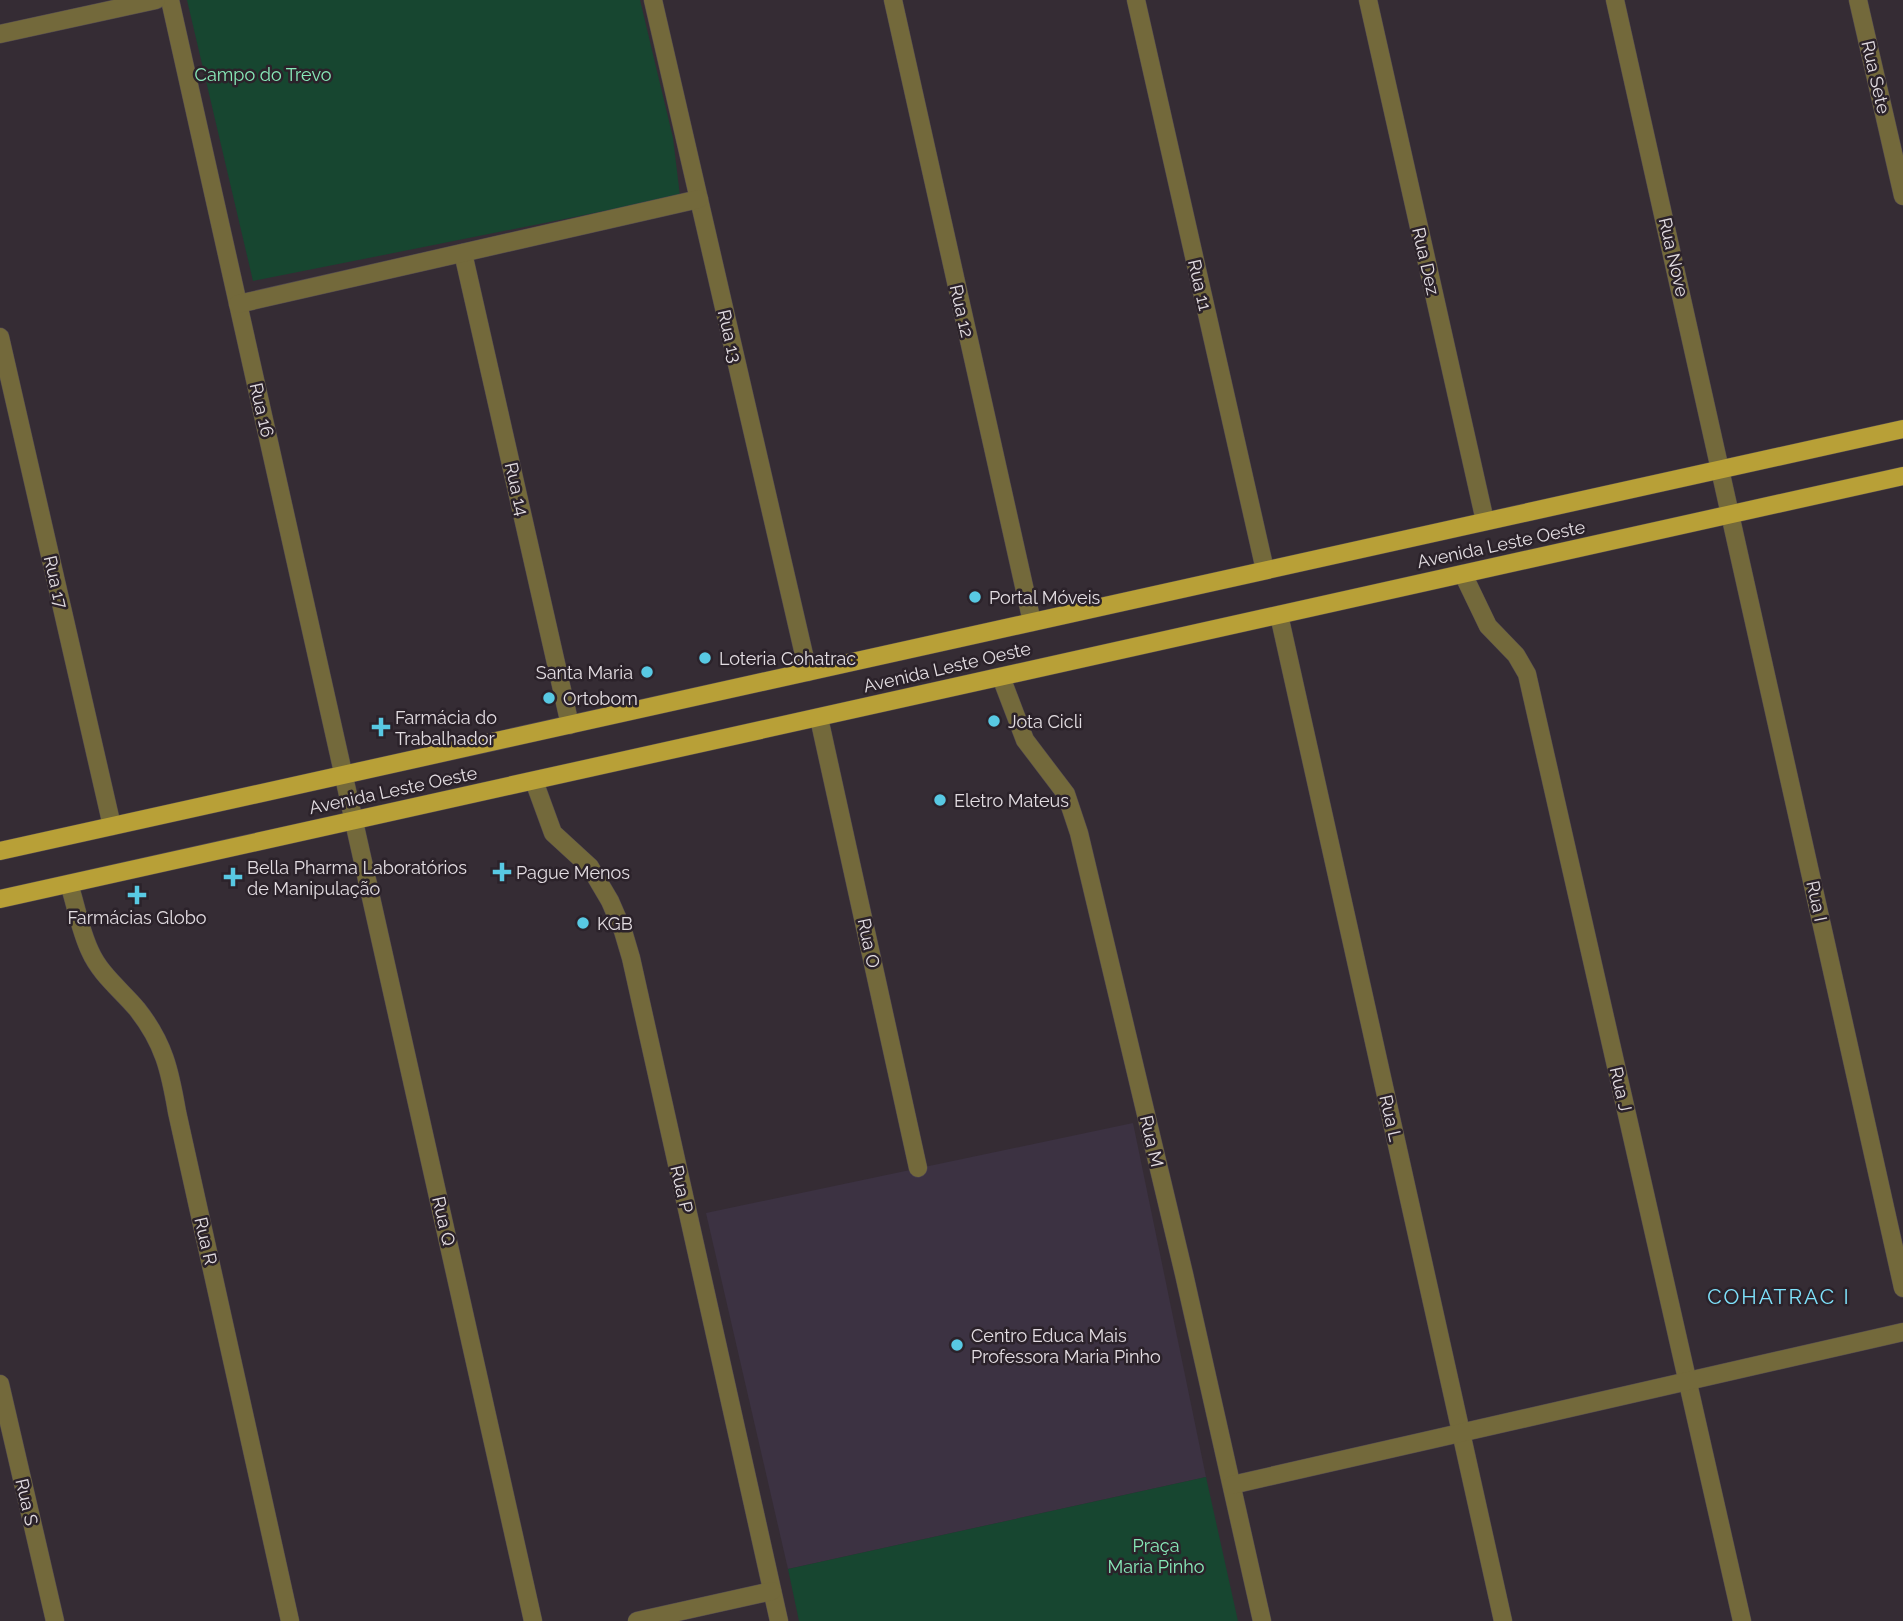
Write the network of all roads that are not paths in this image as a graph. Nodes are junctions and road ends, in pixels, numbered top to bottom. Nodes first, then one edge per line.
1 (156, 0) edge
2 (170, 0) edge
3 (653, 0) edge
4 (892, 0) edge
5 (1136, 0) edge
6 (1368, 0) edge
7 (1615, 0) edge
8 (1858, 0) edge
9 (0, 34) edge
10 (1903, 196) edge
11 (699, 199) junction
12 (463, 253) junction
13 (238, 304) junction
14 (0, 337) edge
15 (1903, 429) edge
16 (1722, 469) junction
17 (1903, 476) edge
18 (1732, 514) junction
19 (1485, 521) junction
20 (1265, 570) junction
21 (1463, 574) junction
22 (1279, 615) junction
23 (1032, 622) junction
24 (808, 672) junction
25 (1001, 677) junction
26 (819, 718) junction
27 (570, 725) junction
28 (344, 775) junction
29 (534, 781) junction
30 (354, 820) junction
31 (112, 826) junction
32 (0, 851) edge
33 (69, 884) junction
34 (0, 899) edge
35 (918, 1168) dead end
36 (1903, 1288) edge
37 (1903, 1332) edge
38 (1687, 1381) junction
39 (0, 1384) edge
40 (1461, 1433) junction
41 (1232, 1485) junction
42 (772, 1591) junction
43 (55, 1621) edge
44 (290, 1621) edge
45 (533, 1621) edge
46 (637, 1621) edge
47 (779, 1621) edge
48 (1262, 1621) edge
49 (1503, 1621) edge
50 (1742, 1621) edge

1 - 9 street
2 - 13 street, Rua 16
3 - 11 street, Rua 13
4 - 23 street, Rua 12
5 - 20 street, Rua 11
6 - 19 street, Rua Dez
7 - 16 street, Rua Nove
8 - 10 street, Rua Sete
11 - 12 street
11 - 24 street, Rua 13
12 - 13 street
12 - 27 street, Rua 14
13 - 28 street, Rua 16
14 - 31 street, Rua 17
15 - 16 main road, Avenida Leste Oeste
16 - 18 street, Rua Nove
16 - 19 main road, Avenida Leste Oeste
17 - 18 main road, Avenida Leste Oeste
18 - 21 main road, Avenida Leste Oeste
18 - 36 street, Rua I
19 - 20 main road, Avenida Leste Oeste
20 - 23 main road, Avenida Leste Oeste
21 - 22 main road, Avenida Leste Oeste
21 - 38 street, Rua J
22 - 25 main road, Avenida Leste Oeste
22 - 40 street, Rua L
23 - 24 main road, Avenida Leste Oeste
24 - 27 main road, Avenida Leste Oeste
25 - 26 main road, Avenida Leste Oeste
25 - 41 street, Rua M
26 - 29 main road, Avenida Leste Oeste
26 - 35 street, Rua O
27 - 28 main road, Avenida Leste Oeste
28 - 30 street, Rua 16
28 - 31 main road, Avenida Leste Oeste
29 - 30 main road, Avenida Leste Oeste
29 - 42 street, Rua P
30 - 33 main road, Avenida Leste Oeste
30 - 45 street, Rua Q
31 - 32 main road, Avenida Leste Oeste
33 - 34 main road, Avenida Leste Oeste
33 - 44 street, Rua R
37 - 38 street
38 - 40 street
38 - 50 street, Rua J
39 - 43 street, Rua S
40 - 41 street
40 - 49 street, Rua L
41 - 48 street, Rua M
42 - 46 street
42 - 47 street, Rua P

